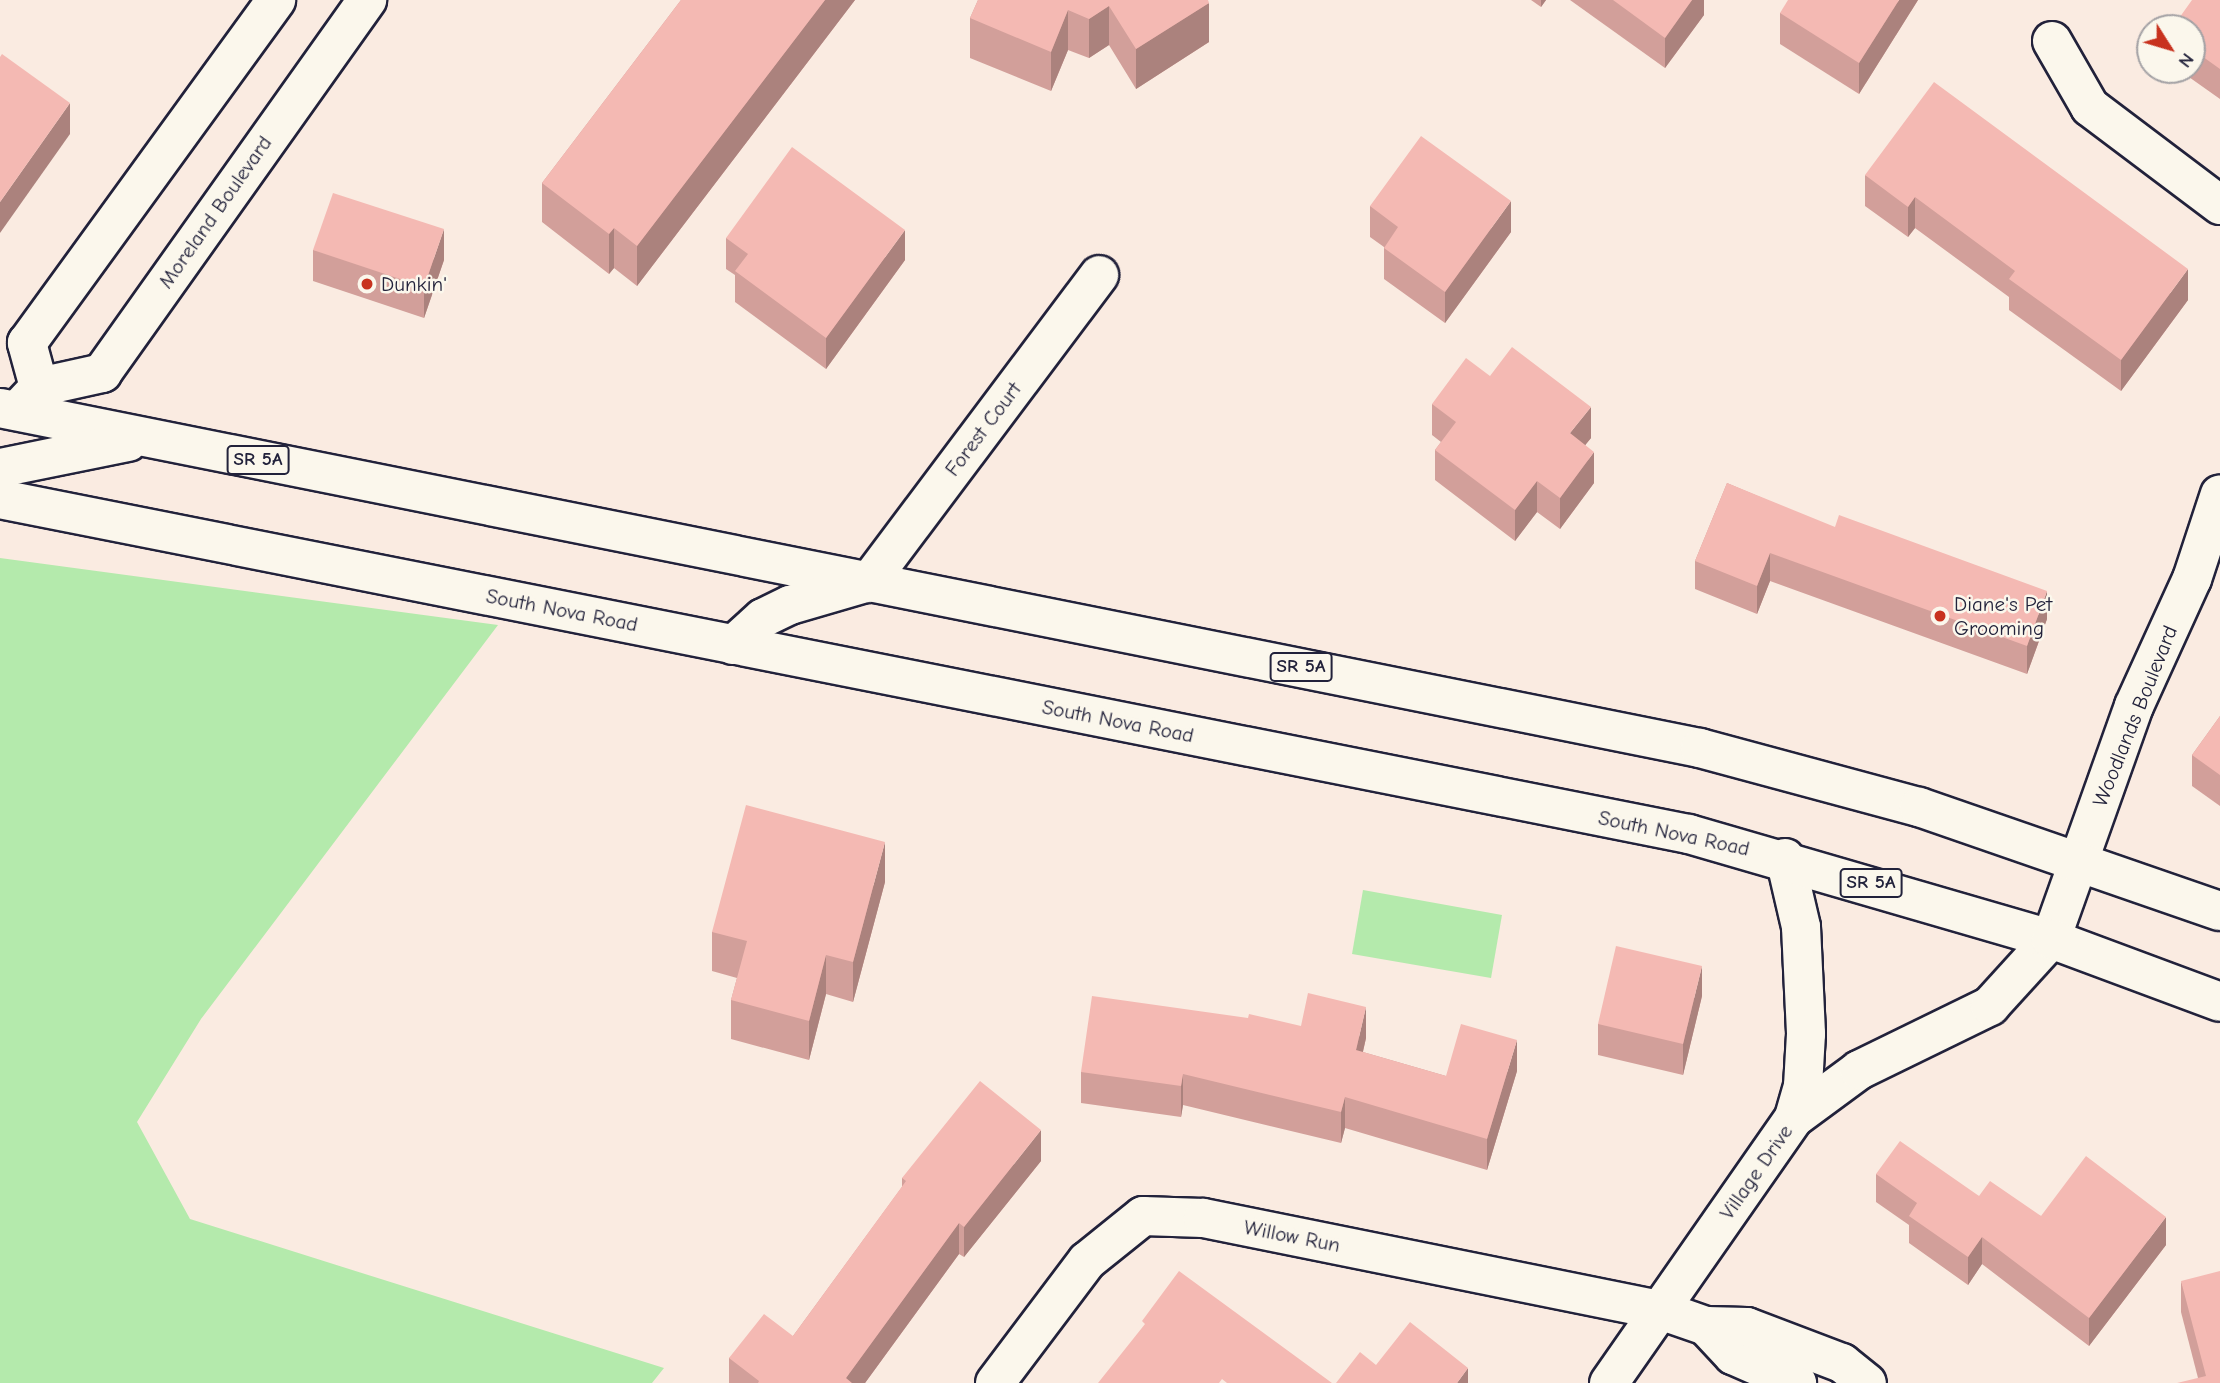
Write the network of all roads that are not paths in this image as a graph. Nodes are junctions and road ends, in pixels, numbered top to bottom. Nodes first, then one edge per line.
1 (276, 0) edge
2 (367, 0) edge
3 (2052, 41) dead end
4 (2220, 205) edge
5 (1099, 275) dead end
6 (14, 407) edge
7 (150, 438) junction
8 (0, 468) edge
9 (2220, 495) edge
10 (0, 499) edge
11 (868, 583) junction
12 (733, 645) junction
13 (1785, 858) junction
14 (2079, 859) junction
15 (2220, 911) edge
16 (2051, 939) junction
17 (2220, 1002) edge
18 (1794, 1118) junction
19 (1660, 1310) junction
20 (1706, 1326) junction
21 (995, 1383) edge
22 (1609, 1383) edge
23 (1797, 1383) edge
24 (1867, 1383) edge

1 - 6 main road
2 - 6 main road, Moreland Boulevard
3 - 4 main road
5 - 11 main road, Forest Court
6 - 7 main road, SR 5A
7 - 8 main road
7 - 11 main road, SR 5A
9 - 14 main road, Woodlands Boulevard
10 - 12 main road, South Nova Road / SR 5A
11 - 12 main road
11 - 14 main road, SR 5A
12 - 13 main road, South Nova Road / SR 5A
13 - 16 main road, South Nova Road / SR 5A
13 - 18 main road
14 - 15 main road, SR 5A
14 - 16 main road, Woodlands Boulevard
16 - 17 main road, South Nova Road / SR 5A
16 - 18 main road, Village Drive
18 - 19 main road, Village Drive
19 - 20 main road, Willow Run
19 - 21 main road, Willow Run
19 - 22 main road, Village Drive
20 - 23 main road
20 - 24 main road

